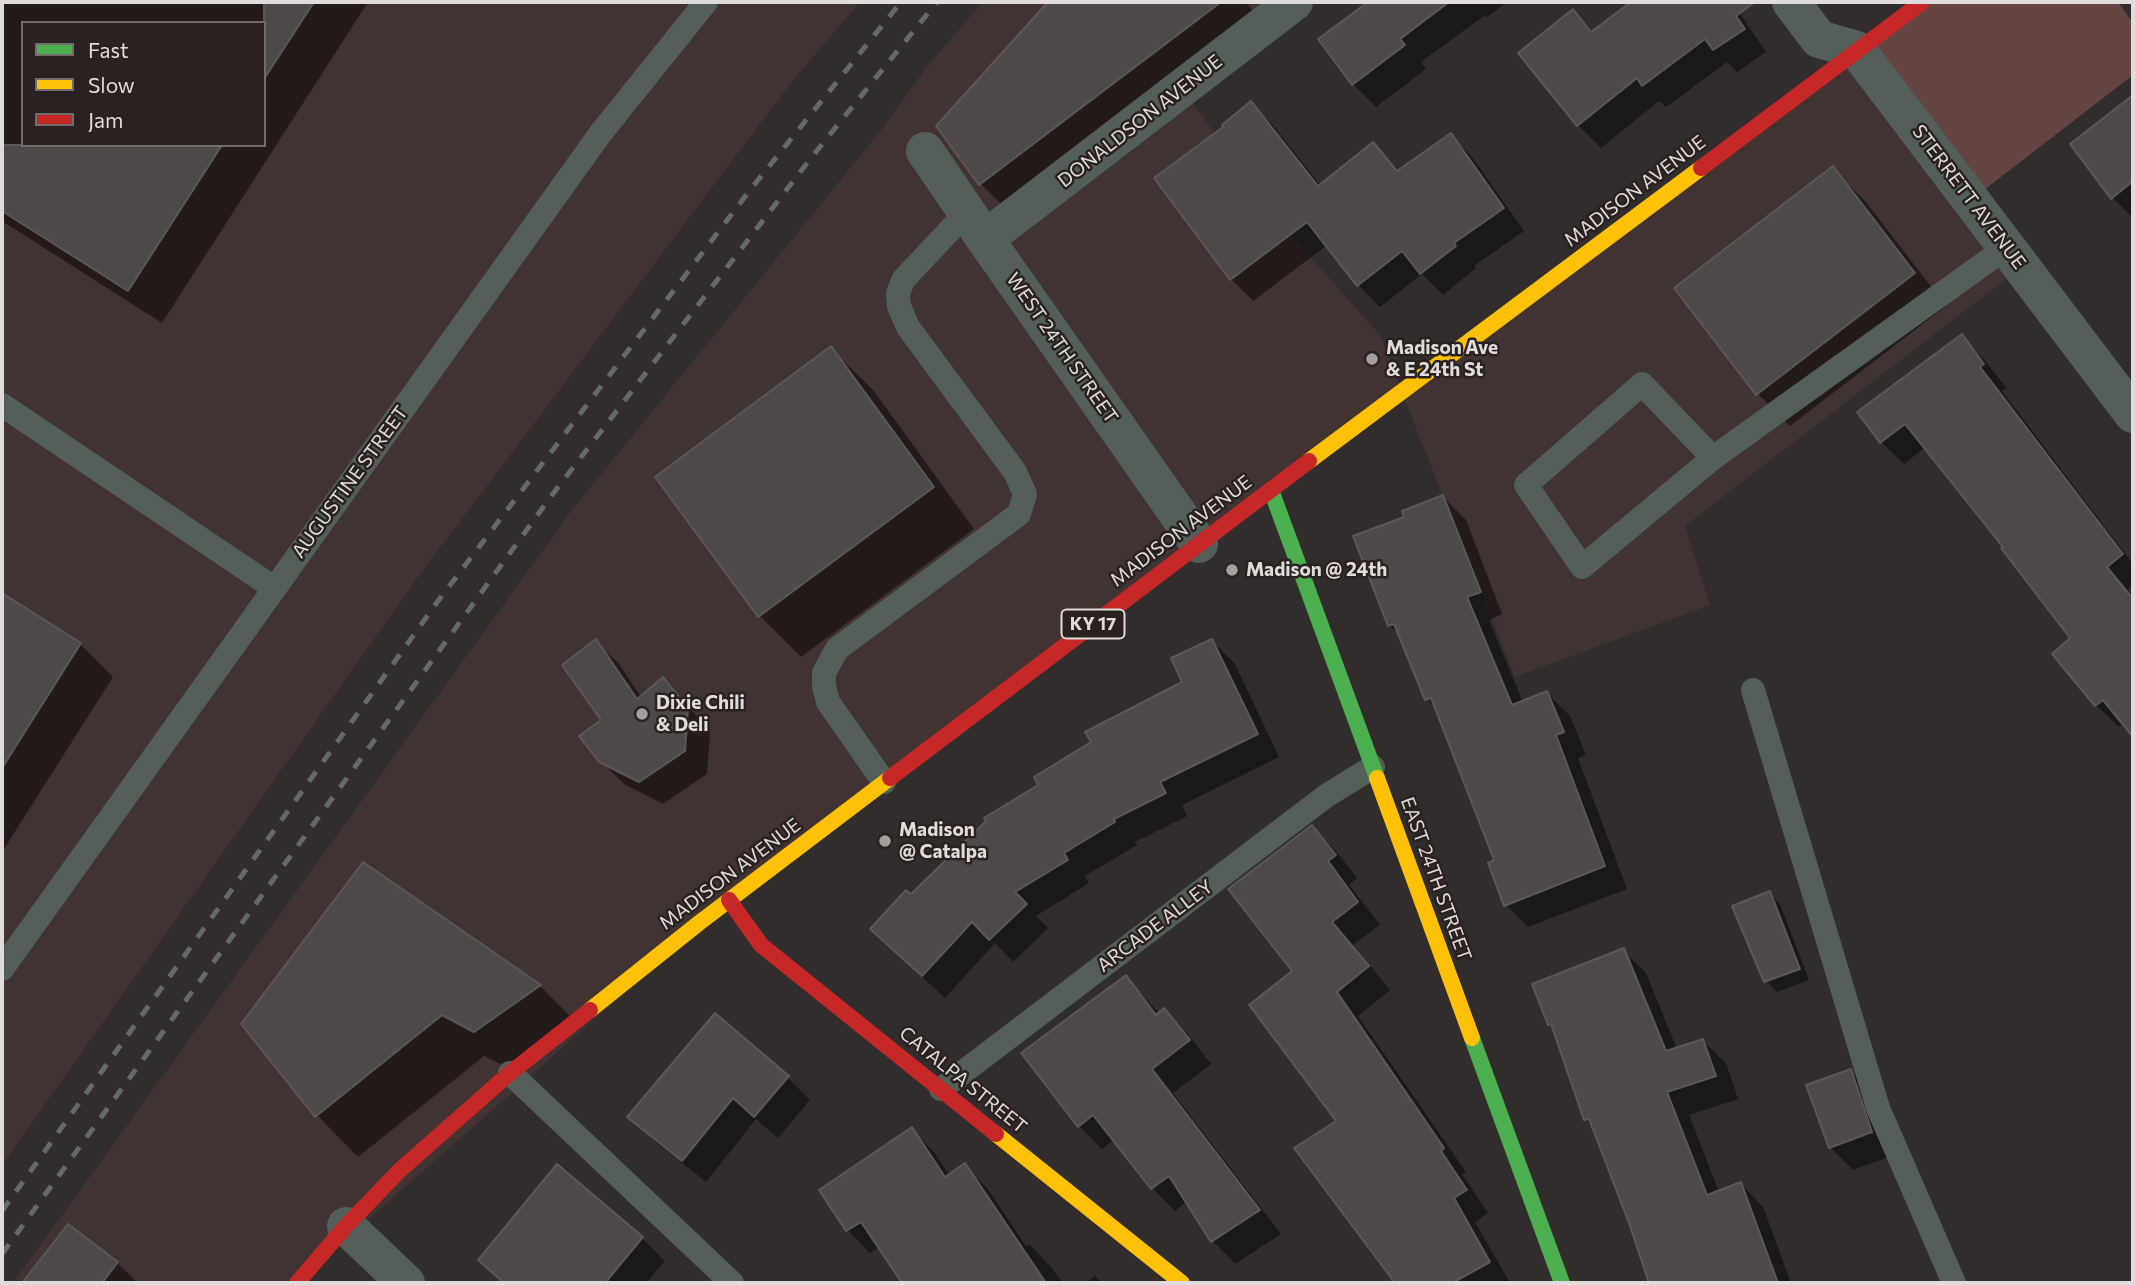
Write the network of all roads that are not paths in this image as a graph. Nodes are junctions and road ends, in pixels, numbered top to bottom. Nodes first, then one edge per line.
1 (706, 2) edge
2 (1294, 2) edge
3 (1791, 2) edge
4 (1922, 2) edge
5 (1857, 50) junction
6 (925, 151) dead end
7 (976, 226) junction
8 (2007, 247) junction
9 (2, 405) edge
10 (2133, 414) edge
11 (1713, 458) junction
12 (1271, 490) junction
13 (1199, 544) junction
14 (274, 588) junction
15 (1753, 690) dead end
16 (1373, 767) junction
17 (884, 782) junction
18 (729, 900) junction
19 (2, 969) edge
20 (510, 1073) junction
21 (941, 1089) junction
22 (346, 1226) junction
23 (297, 1283) edge
24 (406, 1283) edge
25 (732, 1283) edge
26 (1182, 1283) edge
27 (1562, 1283) edge
28 (1954, 1283) edge

1 - 14 lane, AUGUSTINE STREET
2 - 7 street, DONALDSON AVENUE
3 - 5 street
4 - 5 main road, MADISON AVENUE / KY 17
5 - 8 street, STERRETT AVENUE
5 - 12 main road, MADISON AVENUE / KY 17
6 - 7 street, WEST 24TH STREET
7 - 13 street, WEST 24TH STREET
7 - 17 lane
8 - 10 street, STERRETT AVENUE
8 - 11 lane
9 - 14 lane
11 - 11 lane
12 - 13 main road, MADISON AVENUE / KY 17
12 - 16 main road, EAST 24TH STREET
13 - 17 main road, MADISON AVENUE / KY 17
14 - 19 lane, AUGUSTINE STREET
15 - 28 lane
16 - 21 lane, ARCADE ALLEY
16 - 27 main road, EAST 24TH STREET
17 - 18 main road, MADISON AVENUE / KY 17
18 - 20 main road, MADISON AVENUE / KY 17
18 - 21 main road, CATALPA STREET
20 - 22 main road, MADISON AVENUE / KY 17
20 - 25 lane
21 - 26 main road, CATALPA STREET
22 - 23 main road, MADISON AVENUE / KY 17
22 - 24 street

